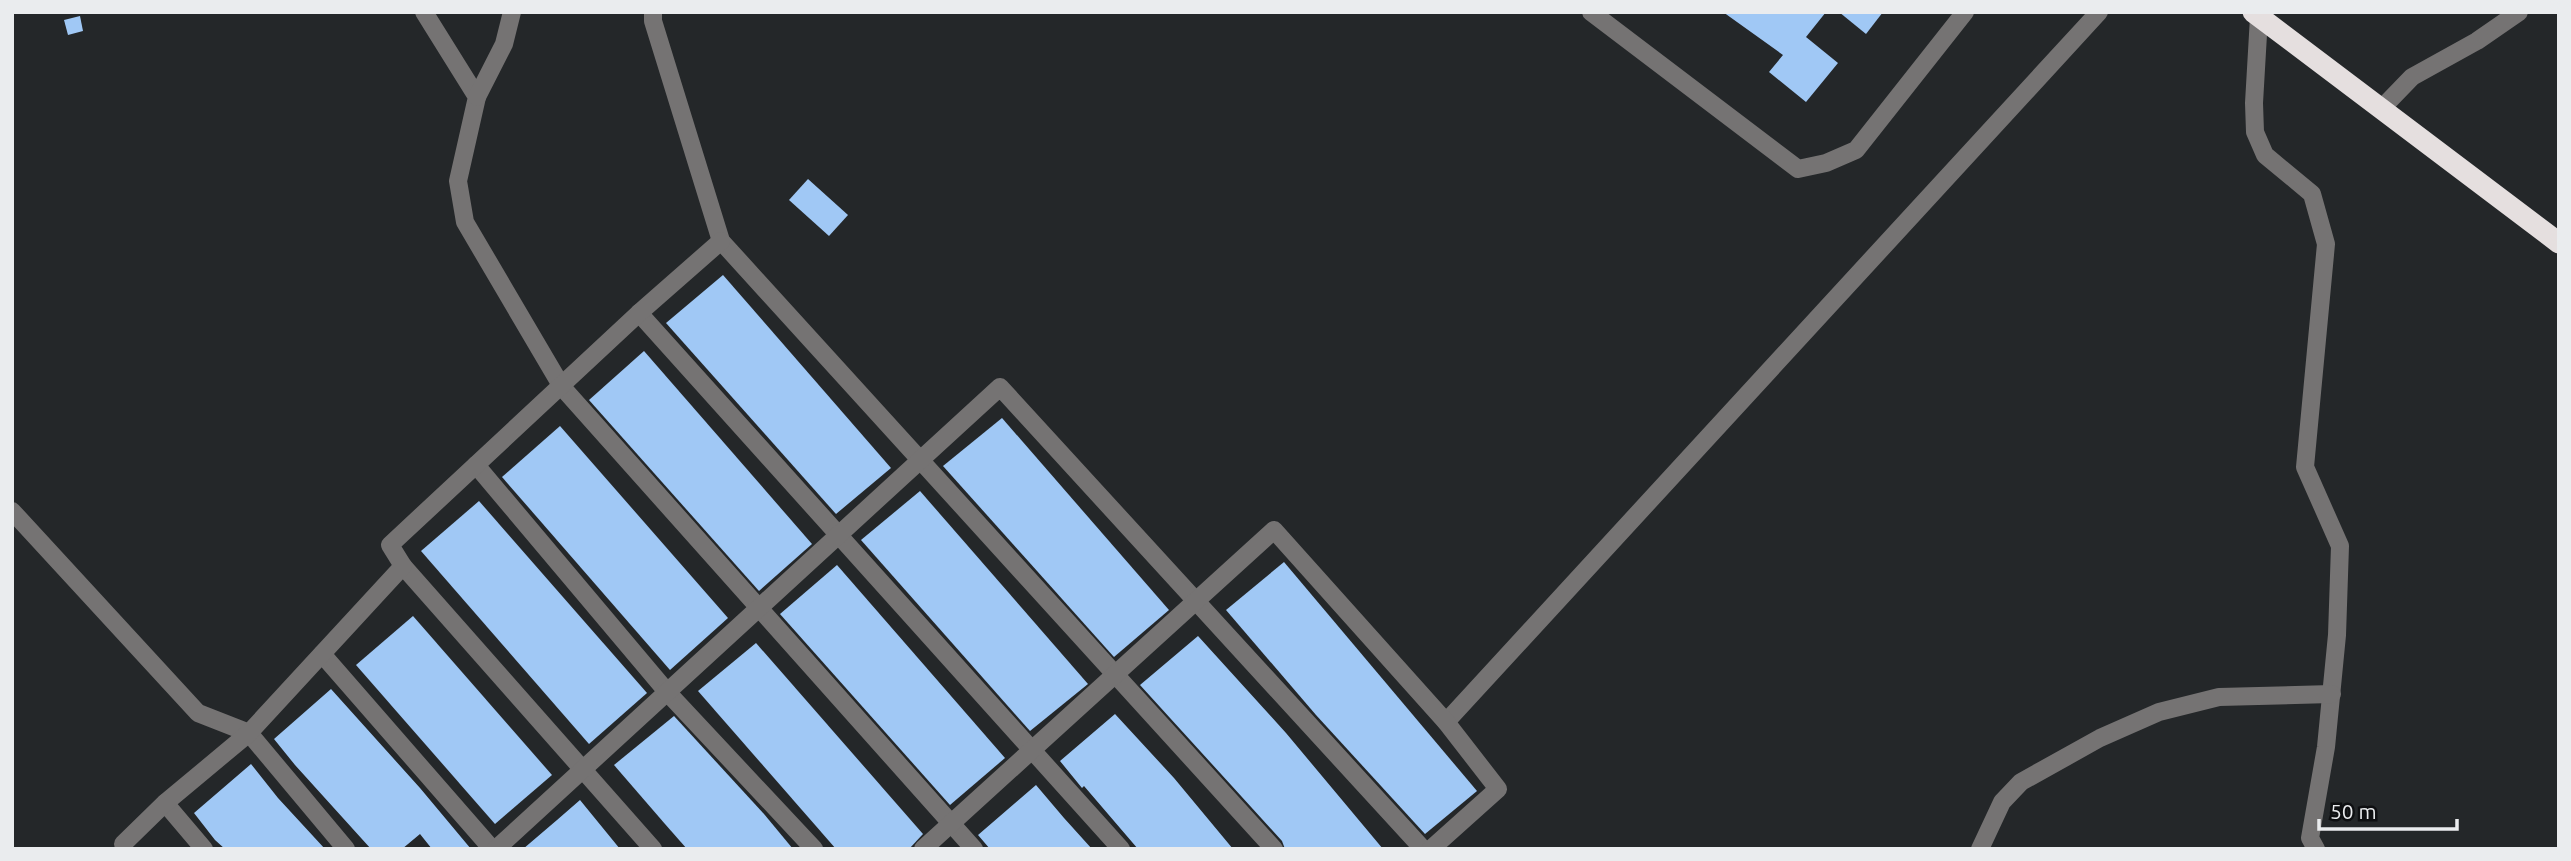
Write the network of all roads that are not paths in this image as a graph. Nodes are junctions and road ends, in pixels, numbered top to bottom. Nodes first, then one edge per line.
1 (424, 12) edge
2 (512, 12) edge
3 (653, 12) edge
4 (1591, 12) edge
5 (1965, 12) edge
6 (2099, 12) edge
7 (2519, 12) edge
8 (2256, 14) edge
9 (477, 97) junction
10 (2383, 107) junction
11 (721, 241) junction
12 (2559, 243) edge
13 (639, 313) junction
14 (562, 387) junction
15 (920, 460) junction
16 (476, 465) junction
17 (12, 511) edge
18 (839, 535) junction
19 (403, 566) junction
20 (1196, 601) junction
21 (759, 608) junction
22 (322, 654) junction
23 (1116, 674) junction
24 (668, 693) junction
25 (2332, 694) junction
26 (1446, 722) junction
27 (249, 733) junction
28 (1032, 750) junction
29 (583, 770) junction
30 (165, 803) junction
31 (951, 823) junction
32 (123, 844) dead end
33 (204, 849) edge
34 (346, 849) edge
35 (494, 849) edge
36 (653, 849) edge
37 (814, 849) edge
38 (923, 849) edge
39 (974, 849) edge
40 (1121, 849) edge
41 (1274, 849) edge
42 (1423, 849) edge
43 (1431, 849) edge
44 (1980, 849) edge
45 (2316, 849) edge

1 - 9 street
2 - 9 street
3 - 11 street
4 - 5 street
6 - 26 street
7 - 10 street
8 - 10 highway
8 - 25 street
9 - 14 street
10 - 12 highway
11 - 13 street
11 - 15 street
13 - 14 street
13 - 18 street
14 - 16 street
14 - 21 street
15 - 18 street
15 - 20 street
15 - 23 street
16 - 19 street
16 - 24 street
17 - 27 street
18 - 21 street
18 - 28 street
19 - 22 street
19 - 29 street
20 - 23 street
20 - 26 street
20 - 42 street
21 - 24 street
21 - 31 street
22 - 27 street
22 - 35 street
23 - 28 street
23 - 41 street
24 - 29 street
24 - 37 street
25 - 44 street
25 - 45 street
26 - 43 street
27 - 30 street
27 - 34 street
28 - 31 street
28 - 40 street
29 - 35 street
29 - 36 street
30 - 32 street
30 - 33 street
31 - 38 street
31 - 39 street

